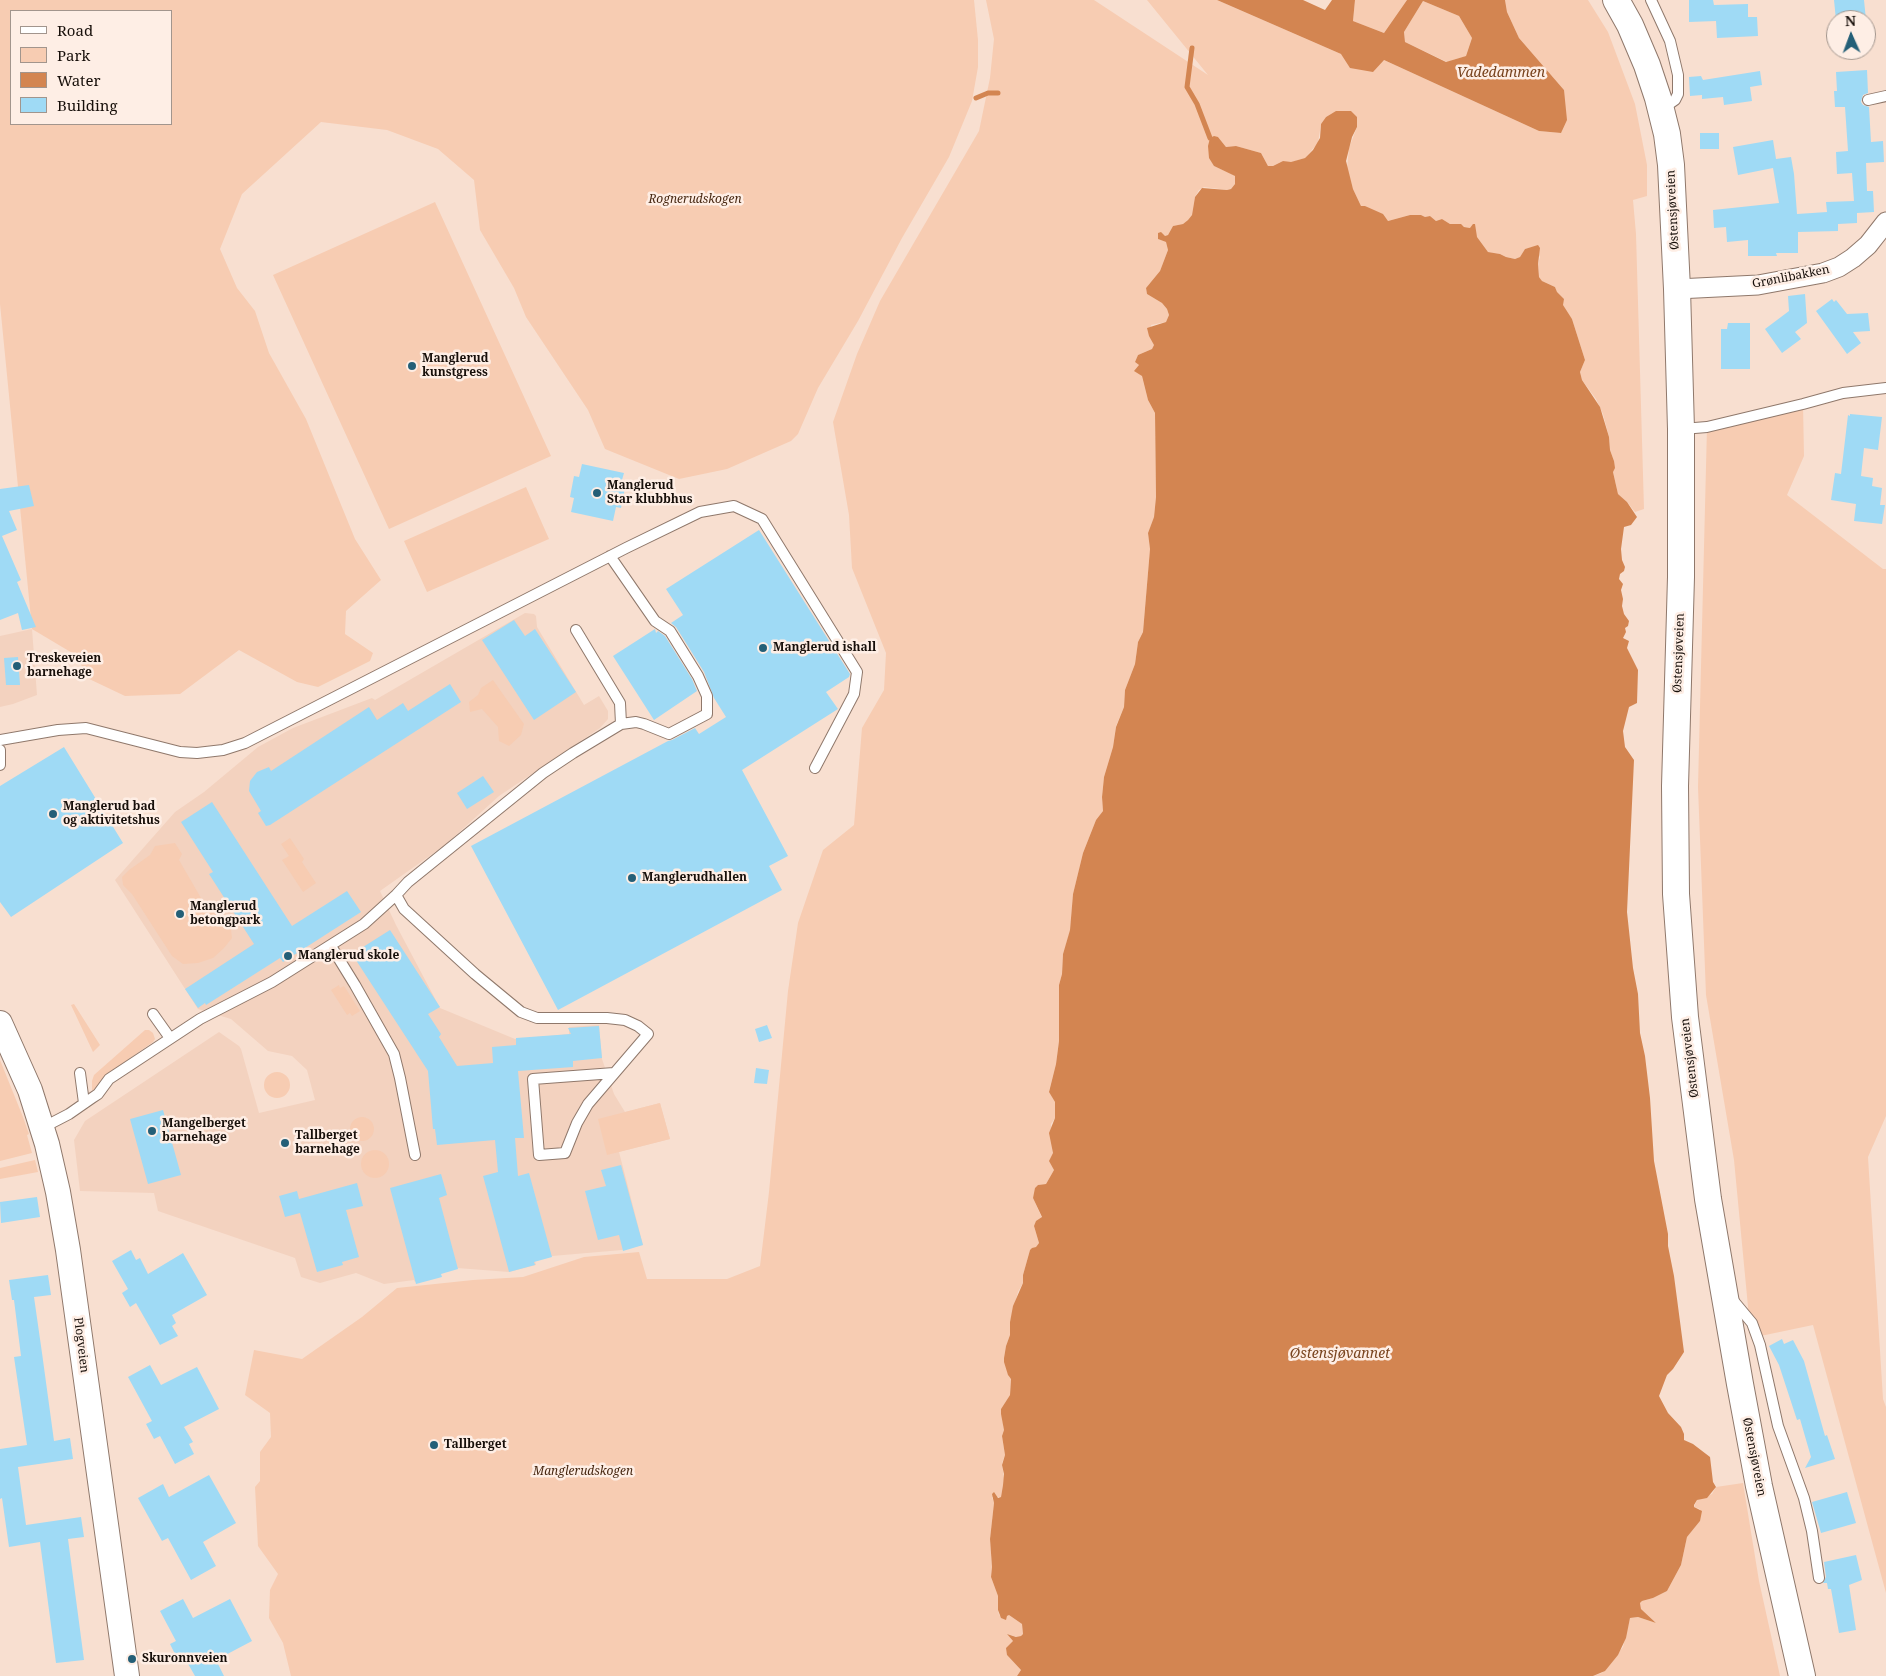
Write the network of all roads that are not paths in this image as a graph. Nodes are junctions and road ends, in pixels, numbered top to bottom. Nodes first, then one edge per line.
1 (1616, 0) edge
2 (1651, 0) edge
3 (1886, 96) edge
4 (1868, 100) dead end
5 (1661, 110) junction
6 (1886, 222) edge
7 (1677, 289) junction
8 (1886, 388) edge
9 (1681, 430) junction
10 (610, 556) junction
11 (576, 630) dead end
12 (621, 724) junction
13 (0, 740) edge
14 (0, 750) edge
15 (0, 765) edge
16 (815, 768) dead end
17 (396, 895) junction
18 (331, 946) junction
19 (153, 1014) dead end
20 (0, 1023) edge
21 (170, 1038) junction
22 (80, 1073) dead end
23 (614, 1073) junction
24 (84, 1103) junction
25 (42, 1128) junction
26 (415, 1155) dead end
27 (1723, 1292) junction
28 (1819, 1578) dead end
29 (127, 1676) edge
30 (1802, 1676) edge

1 - 5 main road, Østensjøveien
2 - 5 lane
3 - 4 lane
5 - 7 main road, Østensjøveien
6 - 7 street, Grønlibakken
7 - 9 main road, Østensjøveien
8 - 9 lane
9 - 27 main road, Østensjøveien
10 - 12 lane
10 - 13 lane
10 - 16 lane
11 - 12 lane
12 - 17 lane
14 - 15 lane
17 - 18 lane
17 - 23 lane
18 - 21 lane
18 - 26 lane
19 - 21 lane
20 - 25 street, Plogveien
21 - 24 lane
22 - 24 lane
23 - 23 lane
24 - 25 lane
25 - 29 street, Plogveien
27 - 28 lane
27 - 30 main road, Østensjøveien

